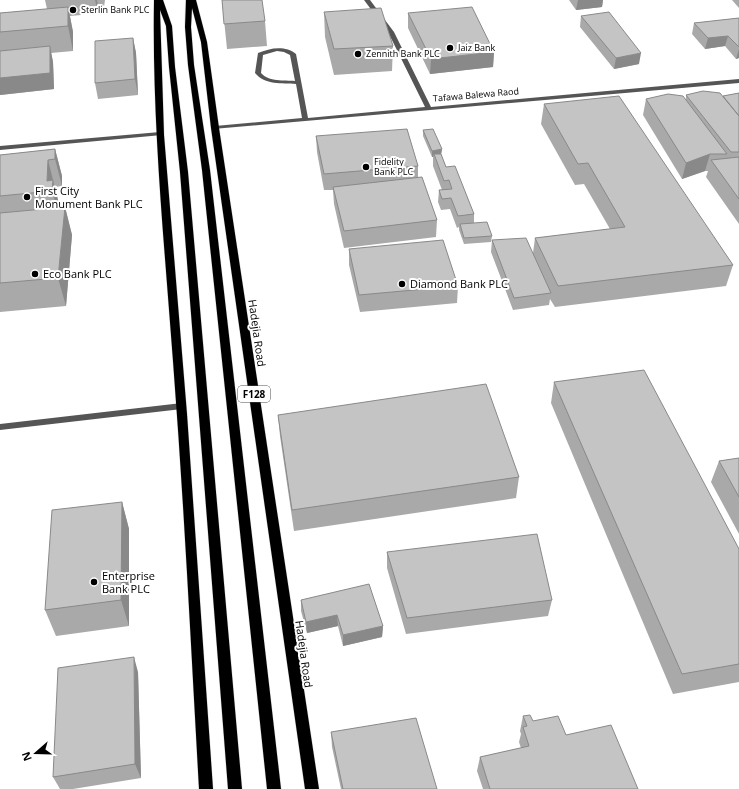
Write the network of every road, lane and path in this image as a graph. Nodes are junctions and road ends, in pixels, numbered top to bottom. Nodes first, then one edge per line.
1 (159, 0) edge
2 (189, 0) edge
3 (193, 0) edge
4 (367, 0) edge
5 (739, 81) edge
6 (299, 83) junction
7 (429, 109) junction
8 (305, 120) junction
9 (215, 128) junction
10 (160, 134) junction
11 (0, 148) edge
12 (182, 406) junction
13 (0, 427) edge
14 (206, 789) edge
15 (235, 789) edge
16 (274, 789) edge
17 (312, 789) edge

1 - 10 main road
1 - 15 main road
2 - 16 main road
3 - 9 main road, Hadejia Road / F128
4 - 7 lane
5 - 7 lane, Tafawa Balewa Raod
6 - 6 lane
6 - 8 lane
7 - 8 lane, Tafawa Balewa Raod
8 - 9 lane, Tafawa Balewa Raod
9 - 17 main road, Hadejia Road / F128
10 - 11 lane
10 - 12 main road
12 - 13 lane
12 - 14 main road

